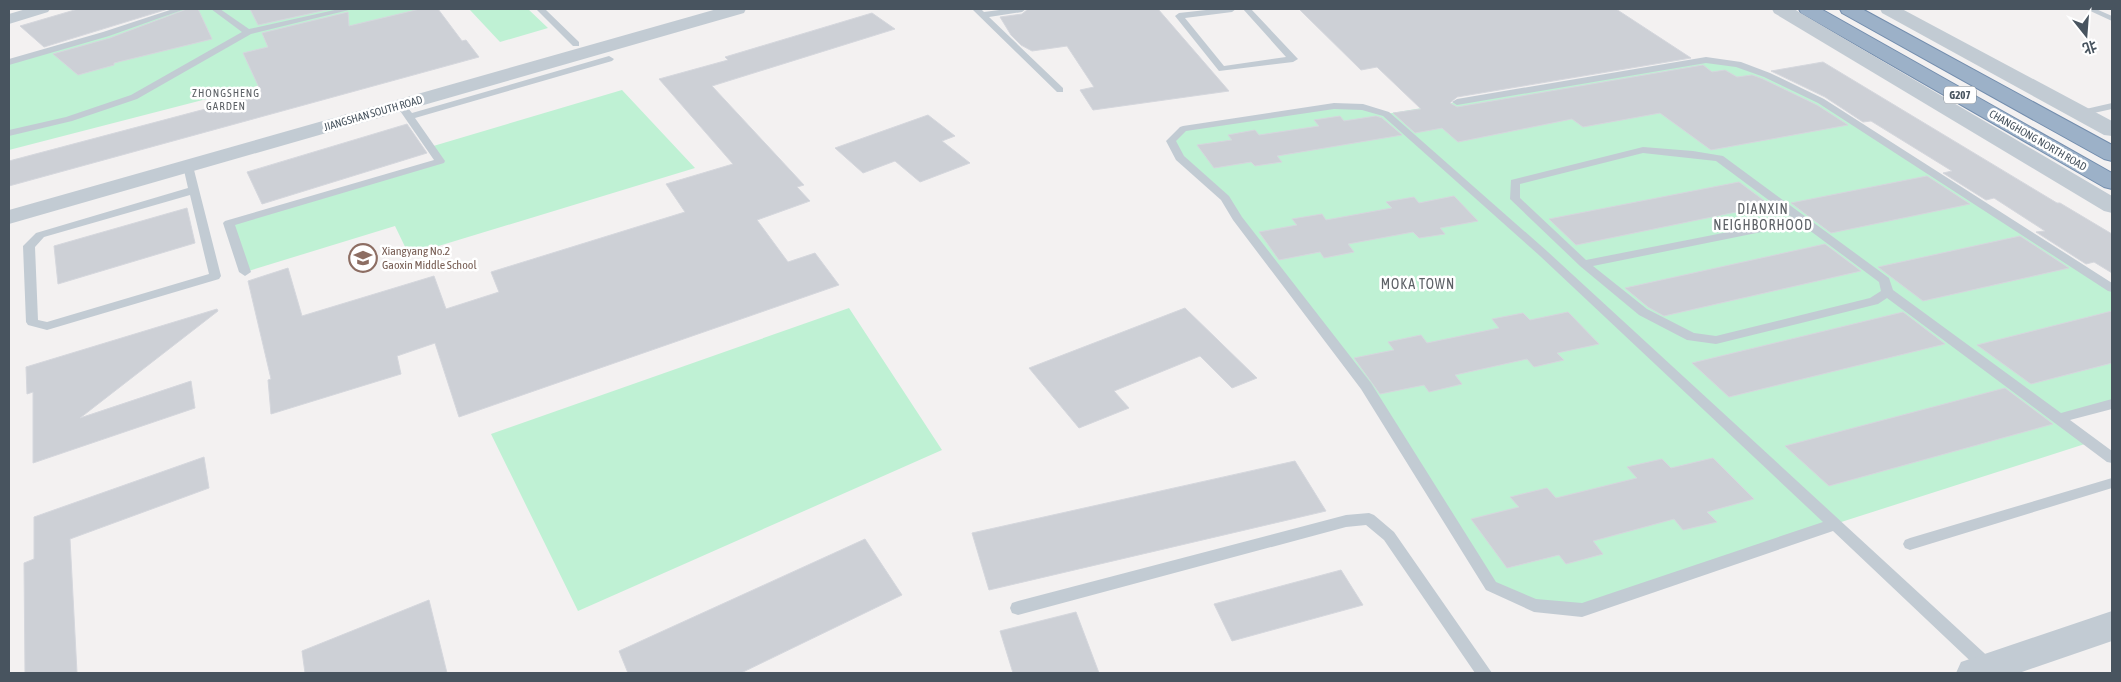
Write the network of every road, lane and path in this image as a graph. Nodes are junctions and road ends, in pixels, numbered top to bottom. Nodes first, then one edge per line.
1 (42, 9) edge
2 (181, 9) edge
3 (215, 9) edge
4 (349, 9) edge
5 (540, 9) edge
6 (701, 9) edge
7 (737, 9) edge
8 (1022, 9) edge
9 (1232, 9) edge
10 (1247, 9) edge
11 (1781, 9) edge
12 (1808, 9) edge
13 (1849, 9) edge
14 (1889, 9) edge
15 (2090, 9) edge
16 (979, 12) edge
17 (9, 19) edge
18 (2112, 19) edge
19 (248, 32) junction
20 (576, 44) junction
21 (609, 59) dead end
22 (9, 62) edge
23 (1060, 90) dead end
24 (1457, 102) dead end
25 (2112, 106) edge
26 (405, 111) junction
27 (2080, 113) junction
28 (2112, 130) edge
29 (9, 134) edge
30 (2112, 154) edge
31 (188, 166) junction
32 (2112, 182) edge
33 (194, 190) junction
34 (9, 203) edge
35 (2112, 206) edge
36 (9, 217) edge
37 (1802, 220) junction
38 (1584, 264) junction
39 (245, 272) dead end
40 (2112, 288) edge
41 (1887, 292) junction
42 (2112, 404) edge
43 (2058, 419) junction
44 (2112, 458) edge
45 (2112, 483) edge
46 (1835, 524) junction
47 (1910, 544) dead end
48 (1018, 608) dead end
49 (2112, 626) edge
50 (1986, 672) edge
51 (1484, 673) edge

1 - 17 street
2 - 22 lane
3 - 19 lane
4 - 19 lane
5 - 20 lane
6 - 20 street, JIANGSHAN SOUTH ROAD
7 - 26 street, JIANGSHAN SOUTH ROAD
8 - 16 lane
9 - 10 lane
11 - 35 street
12 - 32 highway, CHANGHONG NORTH ROAD / G207
13 - 30 highway, CHANGHONG NORTH ROAD / G207
14 - 27 street
15 - 18 lane
16 - 23 lane
19 - 29 lane
20 - 34 street, JIANGSHAN SOUTH ROAD
21 - 26 lane
24 - 40 lane
25 - 27 lane
26 - 31 street, JIANGSHAN SOUTH ROAD
26 - 39 lane
27 - 28 street
31 - 33 lane
31 - 36 street, JIANGSHAN SOUTH ROAD
33 - 33 lane
37 - 38 lane
37 - 38 lane
37 - 41 lane
38 - 41 lane
41 - 43 lane
42 - 43 lane
43 - 44 lane
45 - 47 lane
46 - 46 lane
46 - 50 lane
48 - 51 lane
49 - 50 street

